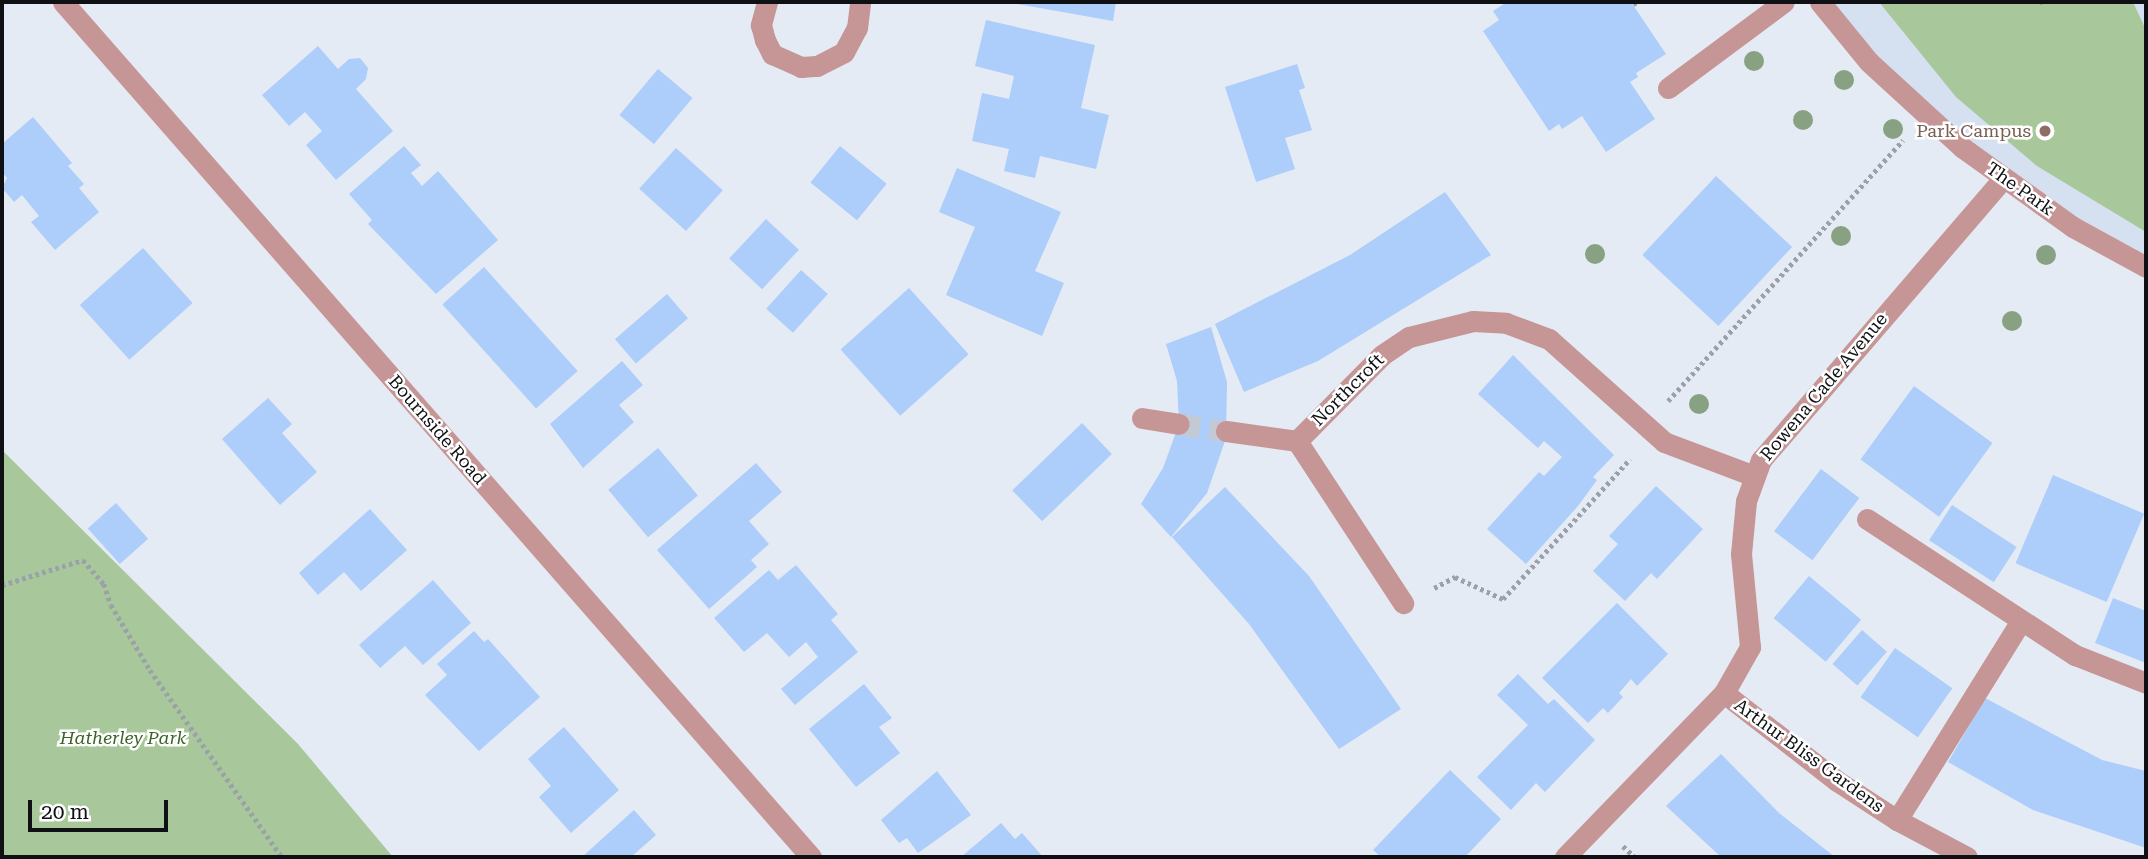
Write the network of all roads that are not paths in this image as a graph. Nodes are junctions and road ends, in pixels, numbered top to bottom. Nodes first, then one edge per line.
1 (63, 2) edge
2 (767, 2) edge
3 (860, 2) edge
4 (1784, 2) edge
5 (1820, 2) edge
6 (1668, 88) dead end
7 (2003, 179) junction
8 (2146, 267) edge
9 (1142, 418) dead end
10 (1179, 424) tunnel mouth
11 (1226, 430) tunnel mouth
12 (1297, 441) junction
13 (1752, 475) junction
14 (1867, 520) dead end
15 (1403, 603) road end
16 (2021, 621) junction
17 (2146, 683) edge
18 (1724, 693) junction
19 (1897, 820) junction
20 (811, 857) edge
21 (1565, 857) edge
22 (1967, 857) edge

1 - 20 street, Bournside Road
2 - 3 street
4 - 6 street
5 - 7 street, The Park
7 - 8 street, The Park
7 - 13 street, Rowena Cade Avenue
9 - 10 street
11 - 12 street
12 - 13 street, Northcroft
12 - 15 street, Northcroft
13 - 18 street, Rowena Cade Avenue
14 - 16 street
16 - 17 street
16 - 19 street
18 - 19 street, Arthur Bliss Gardens
18 - 21 street, Rowena Cade Avenue
19 - 22 street, Arthur Bliss Gardens

